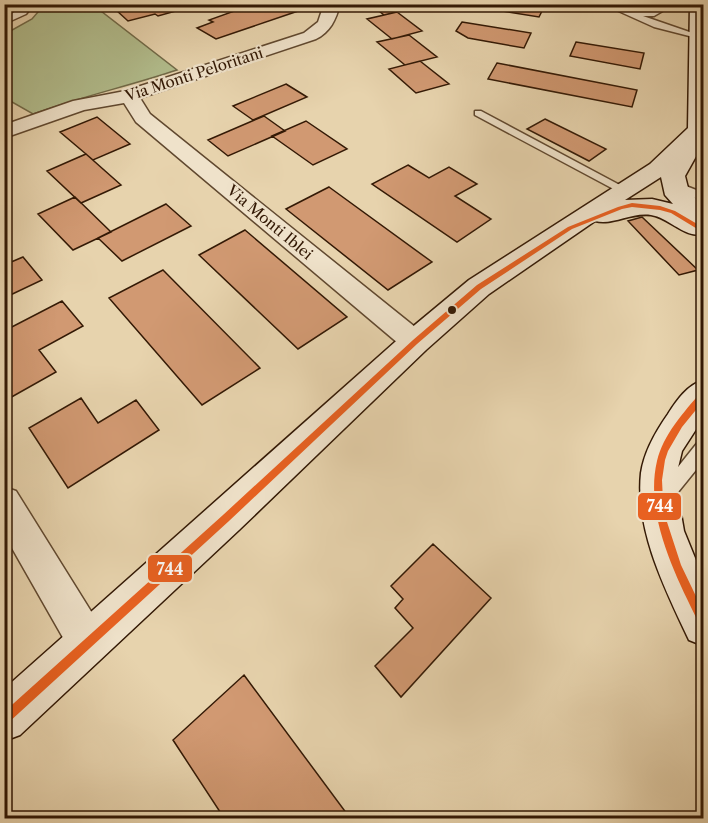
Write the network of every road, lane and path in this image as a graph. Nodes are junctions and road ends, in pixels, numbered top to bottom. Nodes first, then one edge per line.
1 (31, 4) edge
2 (332, 4) edge
3 (698, 4) edge
4 (614, 5) edge
5 (663, 6) edge
6 (4, 22) edge
7 (672, 29) junction
8 (697, 36) junction
9 (129, 96) junction
10 (478, 113) dead end
11 (699, 130) junction
12 (4, 132) edge
13 (673, 184) junction
14 (625, 191) junction
15 (704, 199) edge
16 (704, 220) edge
17 (570, 228) junction
18 (704, 231) edge
19 (416, 342) junction
20 (704, 393) edge
21 (704, 447) edge
22 (660, 501) junction
23 (4, 502) edge
24 (704, 625) edge
25 (88, 643) junction
26 (4, 719) edge

1 - 6 lane
2 - 9 street, Via Monti Peloritani
3 - 8 main road
4 - 5 lane
4 - 7 lane
5 - 7 lane
7 - 8 lane
8 - 11 main road
9 - 12 street, Via Monti Peloritani
9 - 19 street, Via Monti Iblei
10 - 14 lane
11 - 13 main road
11 - 14 main road
13 - 15 lane
13 - 16 main road
14 - 17 main road
17 - 18 main road
17 - 19 main road
19 - 25 main road
20 - 22 main road
21 - 22 lane
22 - 24 main road
23 - 25 street
25 - 26 main road

